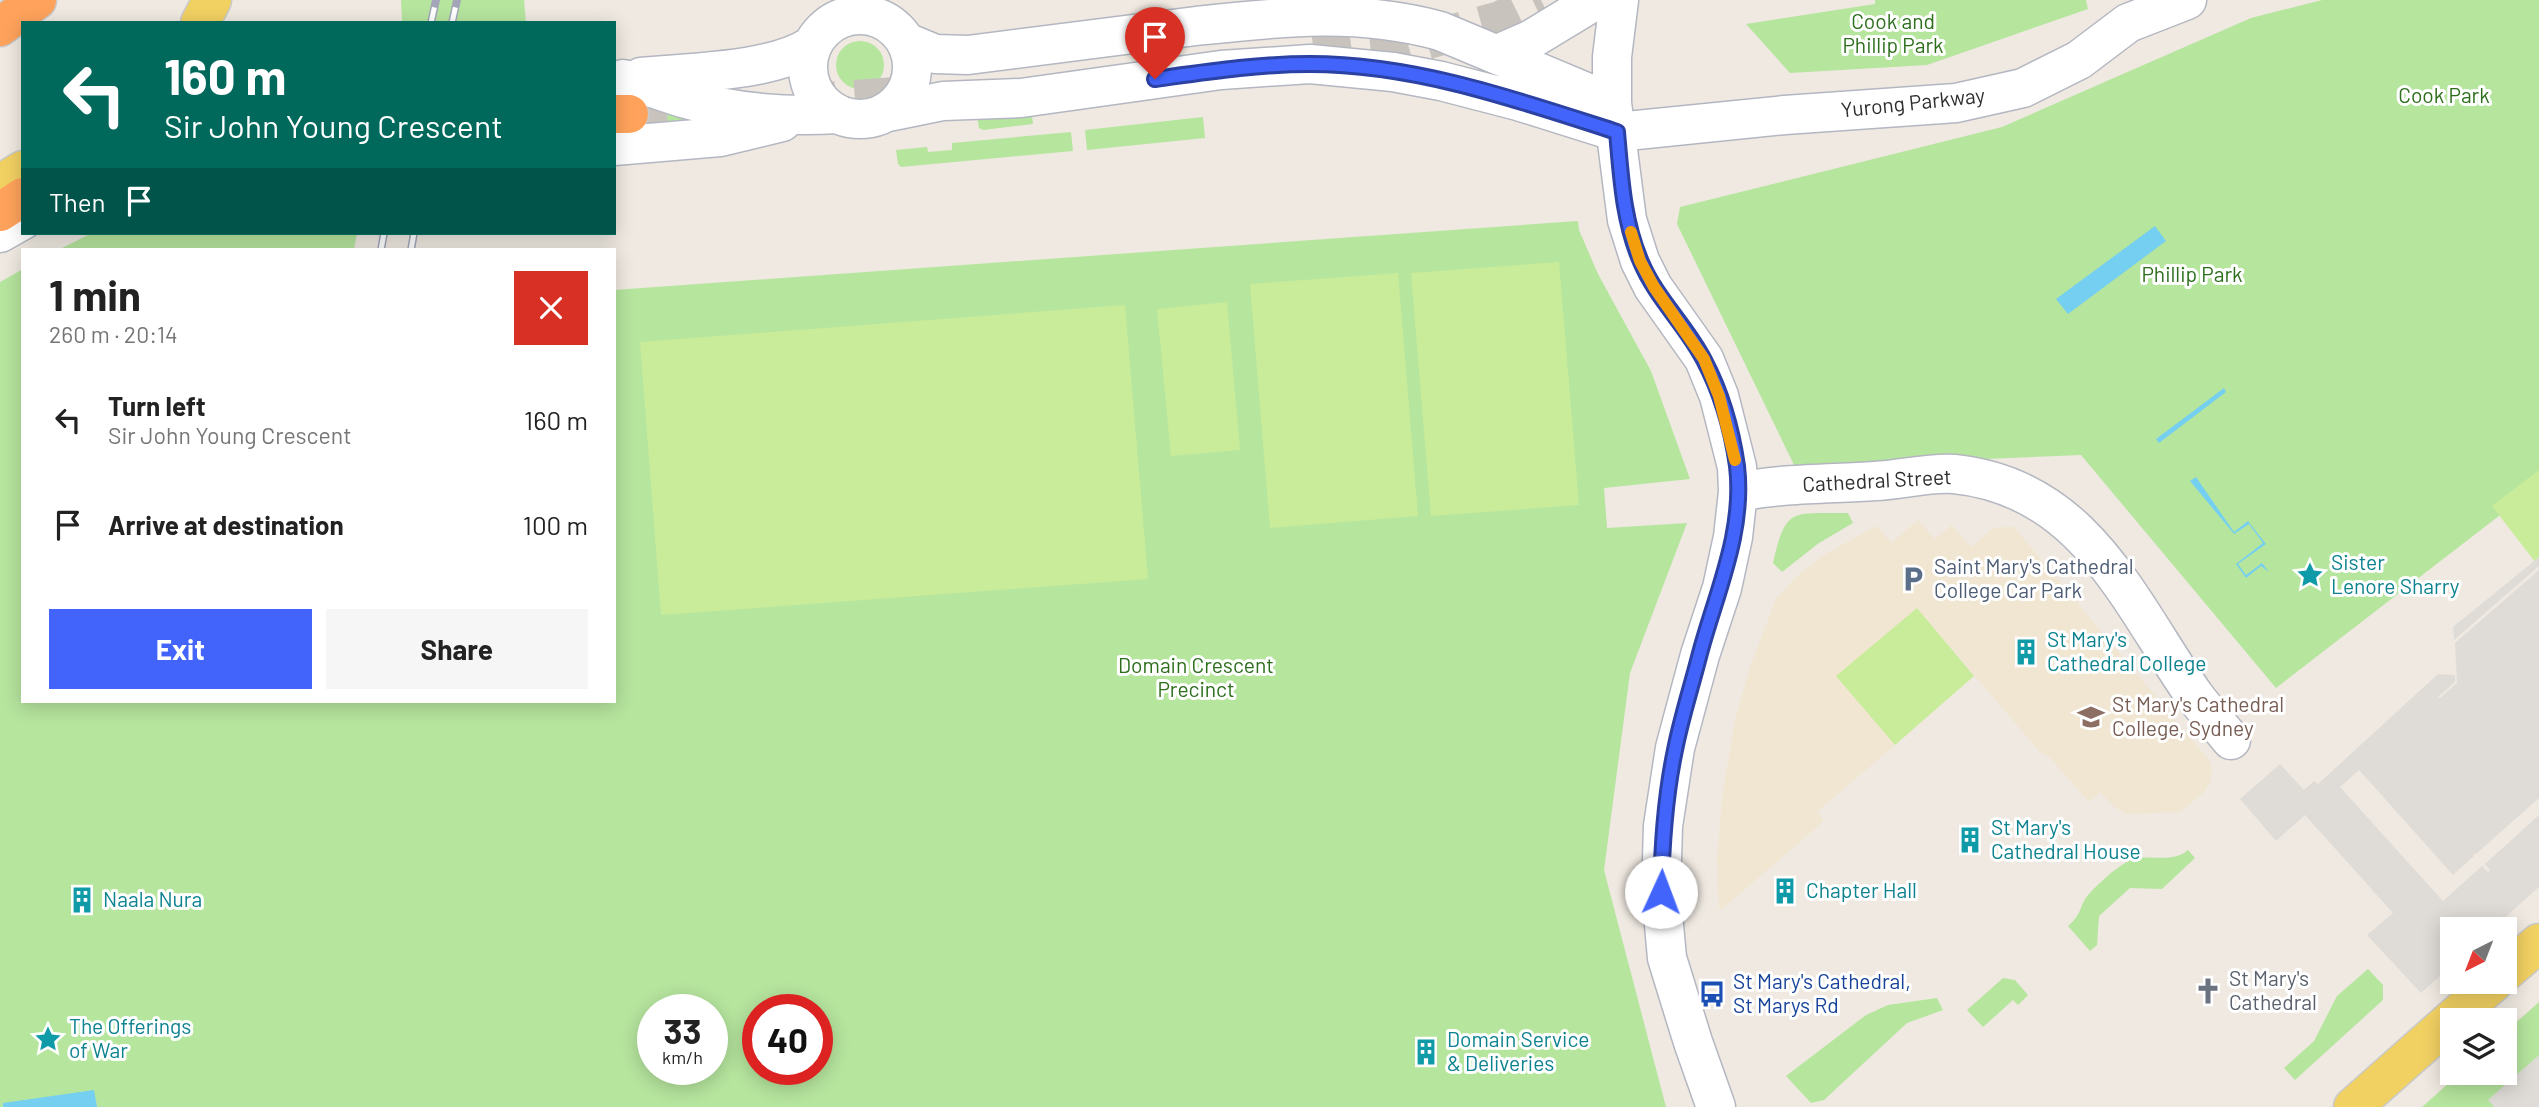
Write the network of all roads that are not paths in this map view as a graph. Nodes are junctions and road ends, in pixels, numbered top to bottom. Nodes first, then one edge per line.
1 (37, 0) edge
2 (212, 0) edge
3 (225, 0) edge
4 (839, 0) edge
5 (1596, 0) edge
6 (1619, 0) edge
7 (2187, 0) edge
8 (201, 21) edge
9 (219, 21) edge
10 (897, 23) edge
11 (0, 27) edge
12 (814, 42) junction
13 (1047, 45) junction
14 (1498, 54) junction
15 (1221, 70) junction
16 (619, 107) edge
17 (884, 113) junction
18 (821, 115) junction
19 (1615, 117) junction
20 (21, 171) edge
21 (0, 184) edge
22 (21, 198) edge
23 (0, 212) edge
24 (21, 220) edge
25 (0, 233) edge
26 (1738, 492) junction
27 (2231, 740) dead end
28 (2539, 943) edge
29 (2517, 962) edge
30 (2480, 994) edge
31 (1716, 1107) edge
32 (2353, 1107) edge

1 - 11 highway
2 - 8 main road
3 - 9 street
4 - 12 street
5 - 14 street
6 - 19 street
7 - 19 street, Yurong Parkway
10 - 12 street
10 - 13 street
10 - 17 street
12 - 16 street
12 - 18 street
13 - 14 street
13 - 15 street
14 - 19 street
15 - 17 street
15 - 19 street
16 - 18 street
16 - 18 street
17 - 18 street
19 - 26 street
20 - 21 main road
22 - 23 highway
24 - 25 street
26 - 27 street, Cathedral Street
26 - 31 street
28 - 29 main road
30 - 32 main road

